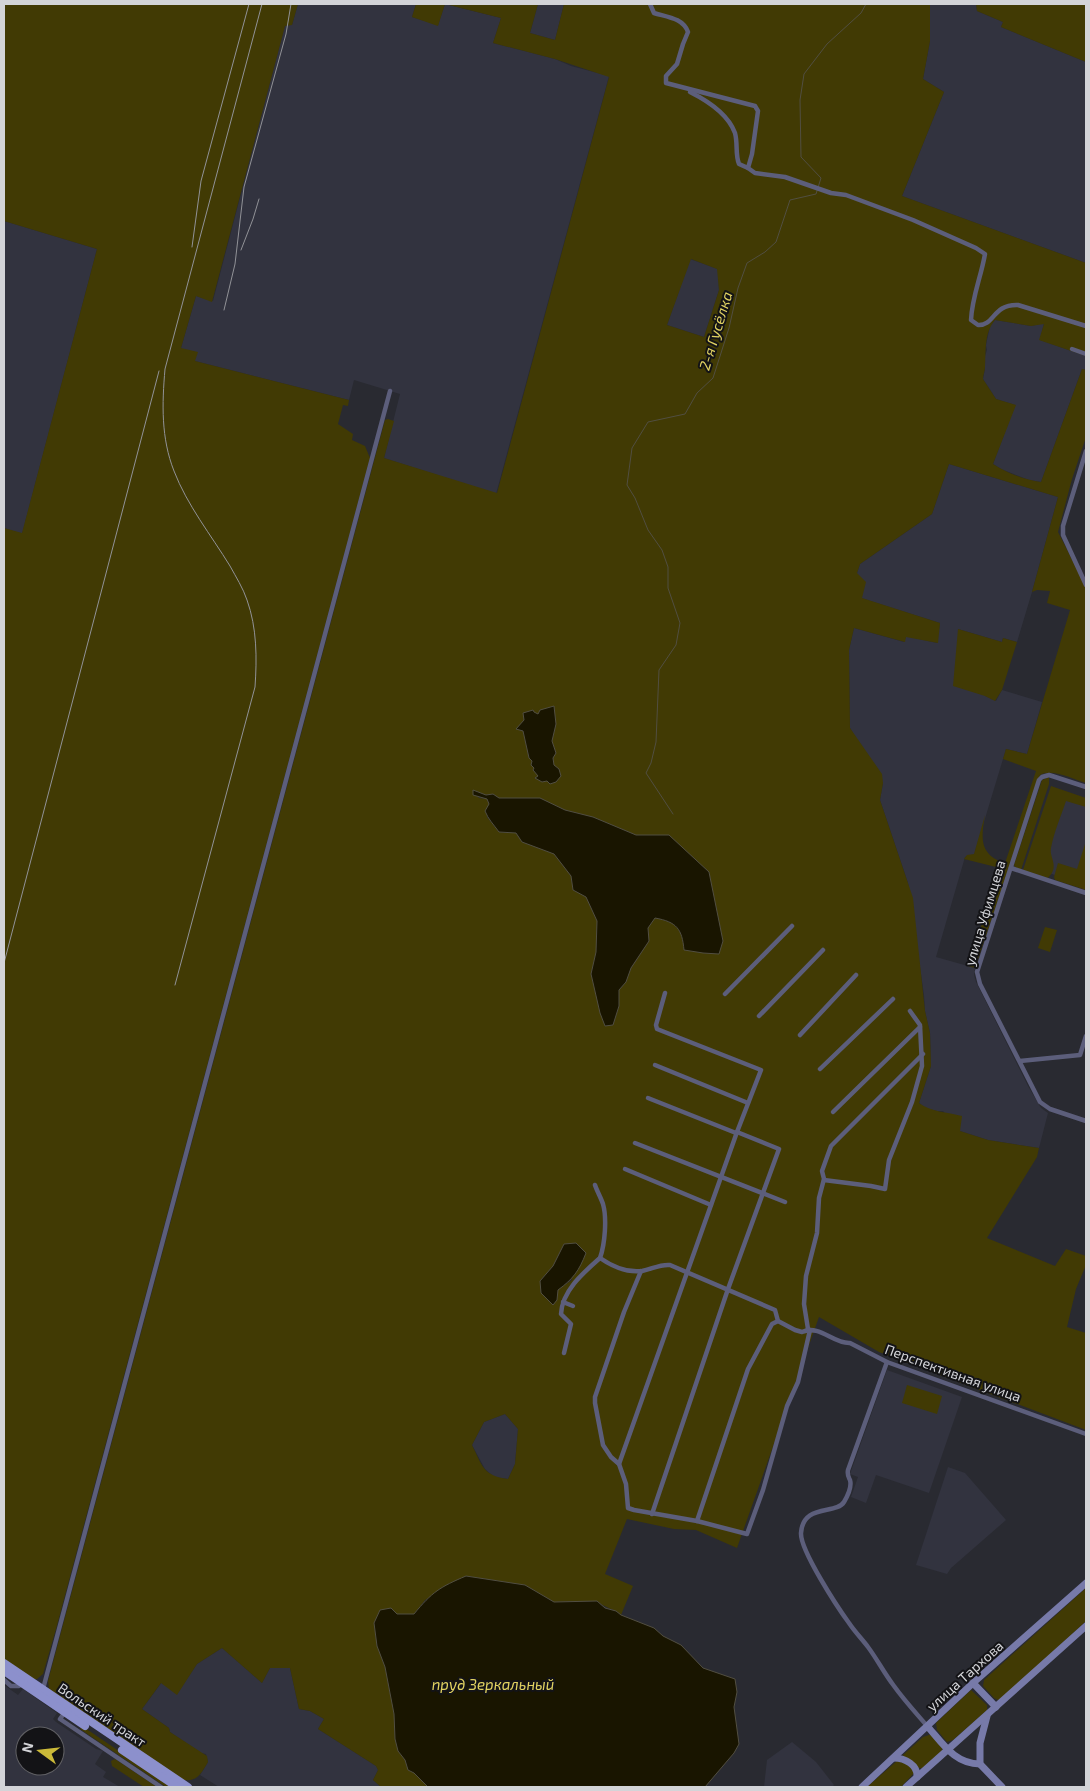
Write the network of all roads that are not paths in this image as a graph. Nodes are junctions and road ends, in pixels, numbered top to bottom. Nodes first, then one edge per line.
1 (650, 4) edge
2 (680, 88) junction
3 (748, 168) junction
4 (1086, 326) edge
5 (1072, 349) dead end
6 (1086, 354) edge
7 (390, 391) dead end
8 (1086, 450) edge
9 (1086, 585) edge
10 (1086, 787) edge
11 (1011, 868) junction
12 (1086, 893) edge
13 (792, 926) dead end
14 (823, 950) dead end
15 (856, 975) dead end
16 (665, 993) dead end
17 (725, 994) dead end
18 (893, 999) dead end
19 (910, 1011) dead end
20 (759, 1016) dead end
21 (920, 1028) junction
22 (800, 1035) dead end
23 (1086, 1036) edge
24 (923, 1054) junction
25 (1020, 1061) junction
26 (655, 1065) dead end
27 (820, 1069) dead end
28 (648, 1098) dead end
29 (748, 1103) junction
30 (833, 1112) dead end
31 (1086, 1121) edge
32 (736, 1132) junction
33 (635, 1143) dead end
34 (625, 1169) dead end
35 (721, 1176) junction
36 (824, 1180) junction
37 (595, 1185) dead end
38 (763, 1193) junction
39 (785, 1202) dead end
40 (711, 1205) junction
41 (600, 1258) junction
42 (641, 1271) junction
43 (687, 1272) junction
44 (728, 1289) junction
45 (563, 1302) junction
46 (573, 1306) dead end
47 (778, 1321) junction
48 (811, 1330) junction
49 (564, 1353) dead end
50 (887, 1362) junction
51 (1086, 1434) edge
52 (619, 1464) junction
53 (652, 1514) junction
54 (697, 1521) junction
55 (1086, 1583) edge
56 (1086, 1626) edge
57 (4, 1663) edge
58 (4, 1671) edge
59 (4, 1680) edge
60 (22, 1683) junction
61 (973, 1684) junction
62 (42, 1690) junction
63 (996, 1708) junction
64 (65, 1712) junction
65 (987, 1715) junction
66 (928, 1727) junction
67 (948, 1750) junction
68 (894, 1758) junction
69 (980, 1764) junction
70 (917, 1777) junction
71 (161, 1787) edge
72 (177, 1787) edge
73 (188, 1787) edge
74 (862, 1787) edge
75 (906, 1787) edge
76 (1002, 1787) edge

1 - 2 street
2 - 3 street
2 - 3 street
3 - 4 street
5 - 6 street
7 - 62 street
8 - 9 street
10 - 11 street, улица Уфимцева
11 - 12 street
11 - 25 street, улица Уфимцева
13 - 17 street
14 - 20 street
15 - 22 street
16 - 29 street
18 - 27 street
19 - 21 street
21 - 24 street
21 - 30 street
23 - 25 street
24 - 36 street
24 - 36 street
25 - 31 street, улица Уфимцева
26 - 29 street
28 - 32 street
29 - 32 street
32 - 35 street
32 - 38 street
33 - 35 street
34 - 40 street
35 - 38 street
35 - 40 street
36 - 48 street
37 - 41 street
38 - 39 street
38 - 44 street
40 - 43 street
41 - 42 street
41 - 45 street
42 - 43 street
42 - 52 street
43 - 44 street
43 - 52 street
44 - 47 street
44 - 53 street
45 - 46 street
45 - 49 street
47 - 48 street, Перспективная улица
47 - 54 street
48 - 50 street, Перспективная улица
48 - 54 street
50 - 51 street, Перспективная улица
50 - 66 street
52 - 53 street
53 - 54 street
55 - 61 main road, улица Тархова
56 - 63 main road
57 - 62 main road, Вольский тракт
58 - 60 main road, Вольский тракт
59 - 60 street
60 - 64 main road, Вольский тракт
61 - 63 main road
61 - 66 main road, улица Тархова
62 - 73 main road, Вольский тракт
63 - 65 main road
64 - 71 street
64 - 72 main road, Вольский тракт
65 - 67 main road
65 - 69 main road
66 - 67 main road
66 - 68 main road, улица Тархова
67 - 69 main road
67 - 70 main road
68 - 70 main road
68 - 74 main road, улица Тархова
69 - 76 main road
70 - 75 main road

